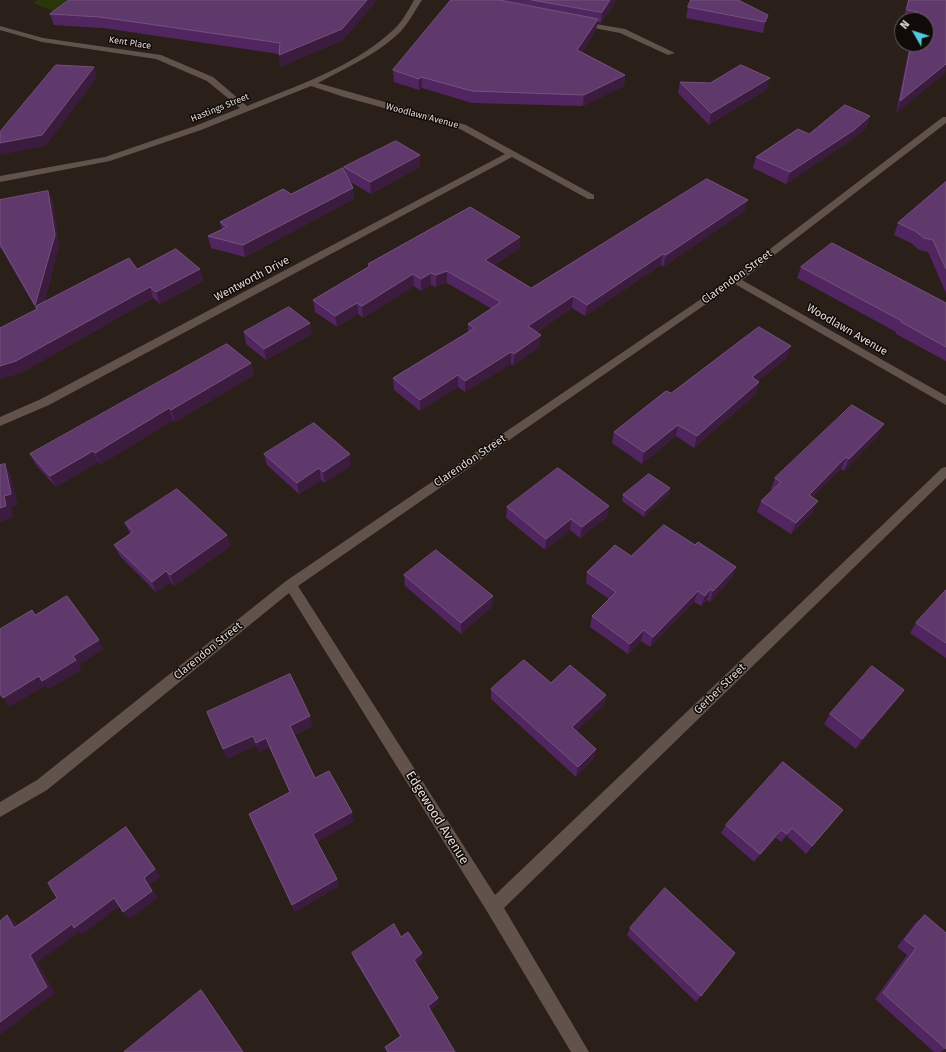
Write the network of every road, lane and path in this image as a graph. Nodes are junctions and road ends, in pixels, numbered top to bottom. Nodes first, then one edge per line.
1 (418, 0) edge
2 (576, 22) edge
3 (0, 28) edge
4 (671, 52) dead end
5 (311, 83) junction
6 (245, 108) junction
7 (946, 119) edge
8 (513, 153) junction
9 (0, 179) edge
10 (591, 197) dead end
11 (735, 280) junction
12 (946, 401) edge
13 (0, 422) edge
14 (946, 471) edge
15 (290, 585) junction
16 (0, 810) edge
17 (494, 908) junction
18 (581, 1052) edge

1 - 5 street, Hastings Street
2 - 4 street
3 - 6 street, Kent Place
5 - 6 street, Hastings Street
5 - 8 street, Woodlawn Avenue
6 - 9 street, Hastings Street
7 - 11 street, Clarendon Street
8 - 10 street, Woodlawn Avenue
8 - 13 street, Wentworth Drive
11 - 12 street, Woodlawn Avenue
11 - 15 street, Clarendon Street
14 - 17 street, Gerber Street
15 - 16 street, Clarendon Street
15 - 17 street, Edgewood Avenue
17 - 18 street, Edgewood Avenue

